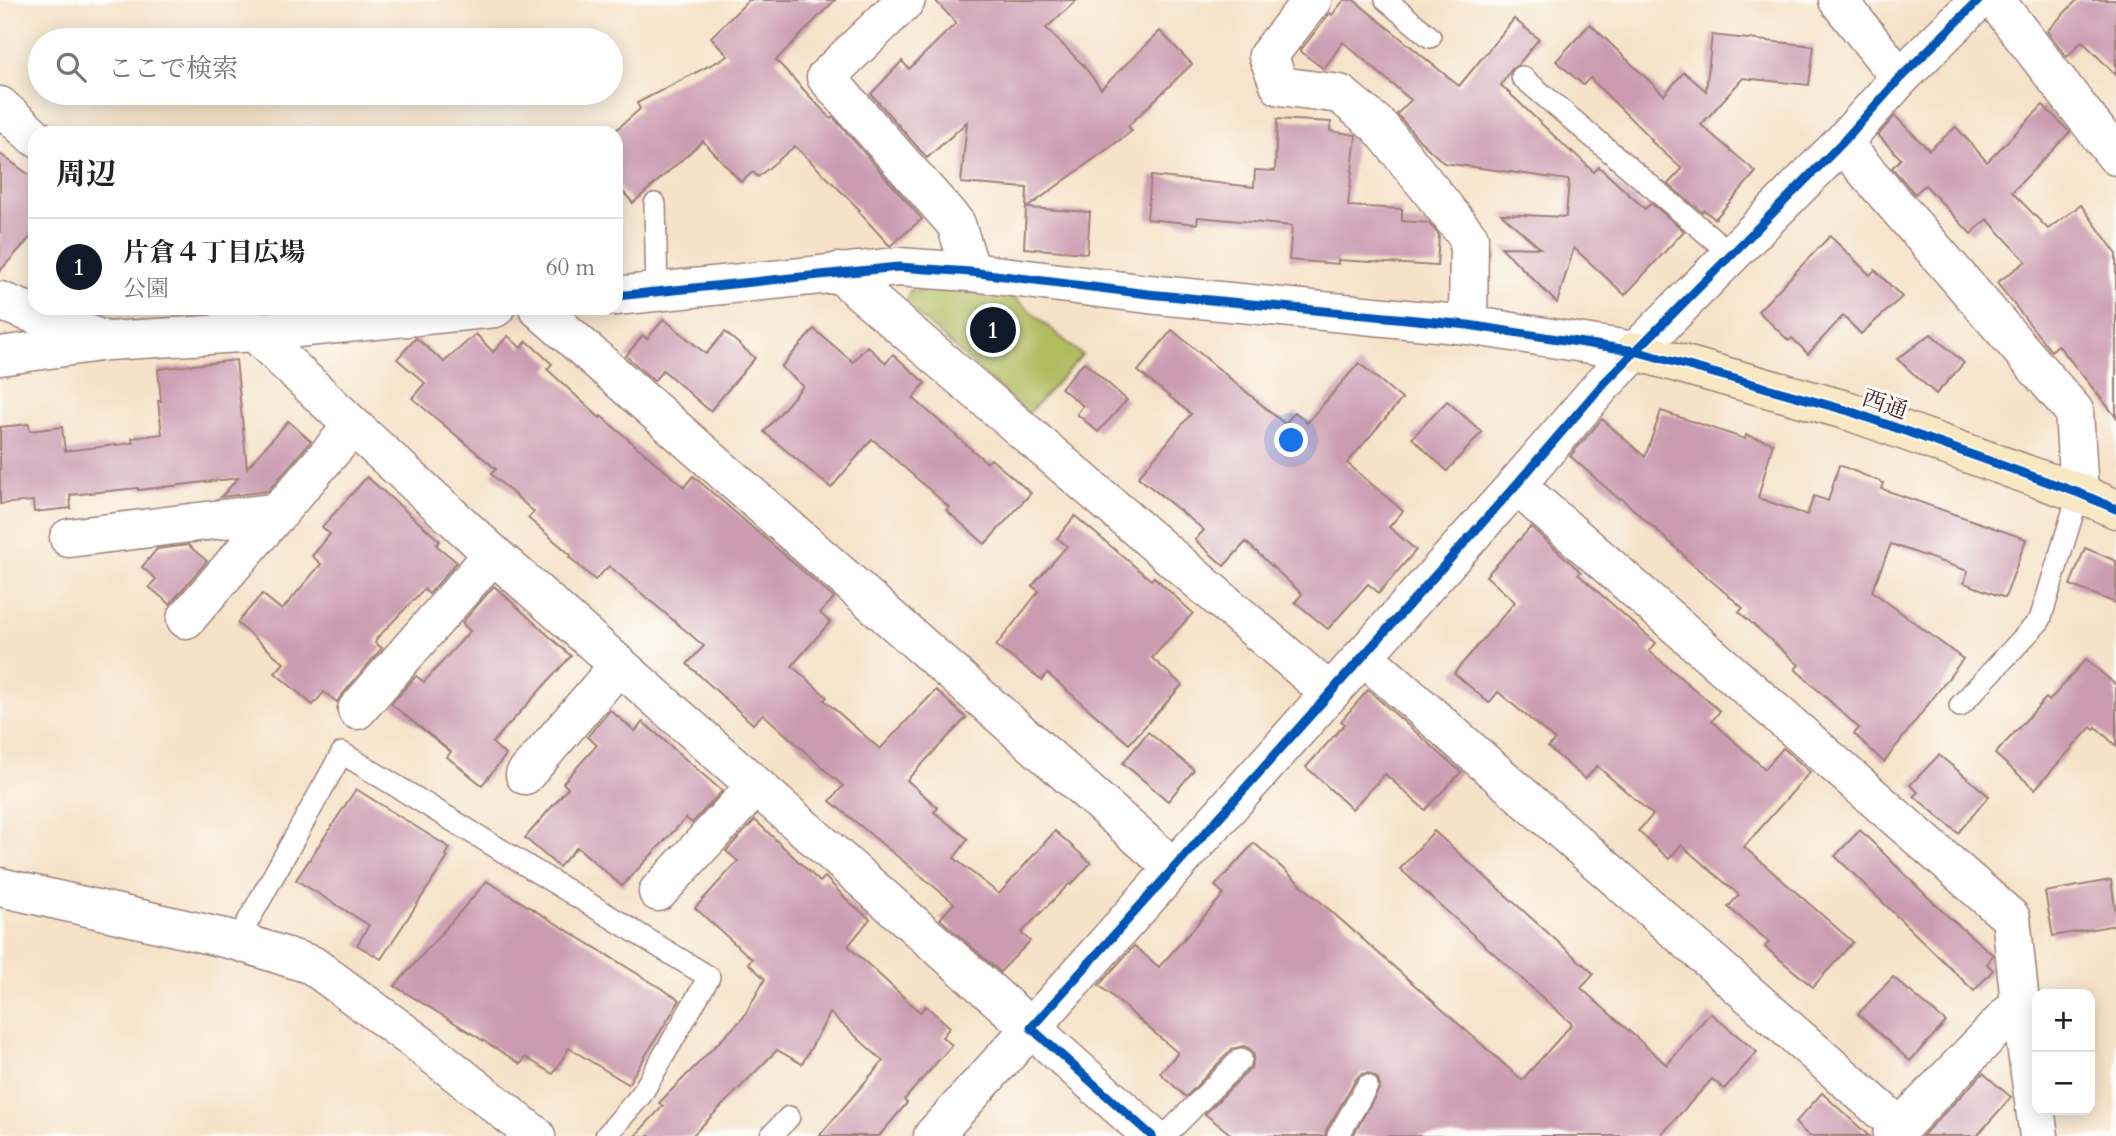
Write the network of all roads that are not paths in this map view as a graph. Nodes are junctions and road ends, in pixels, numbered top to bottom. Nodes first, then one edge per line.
1 (906, 0) edge
2 (1312, 0) edge
3 (1386, 0) edge
4 (1838, 0) edge
5 (1979, 0) edge
6 (1995, 0) edge
7 (1430, 37) dead end
8 (1522, 77) dead end
9 (1900, 78) junction
10 (0, 106) edge
11 (28, 131) edge
12 (1842, 142) junction
13 (2116, 156) edge
14 (655, 204) dead end
15 (1731, 254) junction
16 (838, 272) junction
17 (971, 272) junction
18 (657, 292) junction
19 (623, 295) edge
20 (0, 301) edge
21 (28, 311) edge
22 (37, 315) edge
23 (348, 315) edge
24 (546, 315) edge
25 (243, 320) edge
26 (1468, 325) junction
27 (107, 341) junction
28 (1635, 351) junction
29 (0, 356) edge
30 (353, 426) junction
31 (1516, 485) junction
32 (2079, 494) junction
33 (2116, 509) edge
34 (279, 512) junction
35 (69, 538) dead end
36 (493, 554) junction
37 (186, 620) dead end
38 (1363, 656) junction
39 (619, 665) junction
40 (1330, 693) junction
41 (1960, 706) dead end
42 (357, 710) dead end
43 (526, 775) dead end
44 (756, 786) junction
45 (1174, 868) junction
46 (0, 887) edge
47 (658, 892) dead end
48 (237, 941) junction
49 (2020, 1003) junction
50 (1031, 1028) junction
51 (1241, 1059) dead end
52 (1367, 1086) dead end
53 (789, 1117) dead end
54 (1896, 1131) edge
55 (536, 1136) edge
56 (606, 1136) edge
57 (771, 1136) edge
58 (933, 1136) edge
59 (1152, 1136) edge
60 (1165, 1136) edge
61 (1338, 1136) edge
62 (2039, 1136) edge

1 - 17 street
2 - 26 street
3 - 7 lane
4 - 9 street
5 - 9 street
6 - 13 street
8 - 15 lane
9 - 12 street
10 - 11 street
12 - 15 street
12 - 32 street
14 - 18 lane
15 - 28 street
16 - 17 street
16 - 18 street
16 - 40 street
17 - 26 street
18 - 19 street
20 - 21 street
22 - 27 street
23 - 25 street
24 - 45 street
25 - 27 street
25 - 30 street
26 - 28 street
27 - 29 street
28 - 31 street
28 - 32 street, 西通
30 - 34 street
30 - 36 street
31 - 38 street
31 - 49 street
32 - 33 street, 西通
32 - 41 lane
34 - 35 street
34 - 37 street
36 - 39 street
36 - 42 street
38 - 40 street
38 - 54 street
39 - 43 street
39 - 44 street
40 - 45 street
44 - 47 street
44 - 50 street
45 - 50 street
46 - 48 street
48 - 55 street
48 - 56 lane
49 - 54 street
49 - 62 street
50 - 58 street
50 - 59 street
51 - 60 lane
52 - 61 lane
53 - 57 lane

